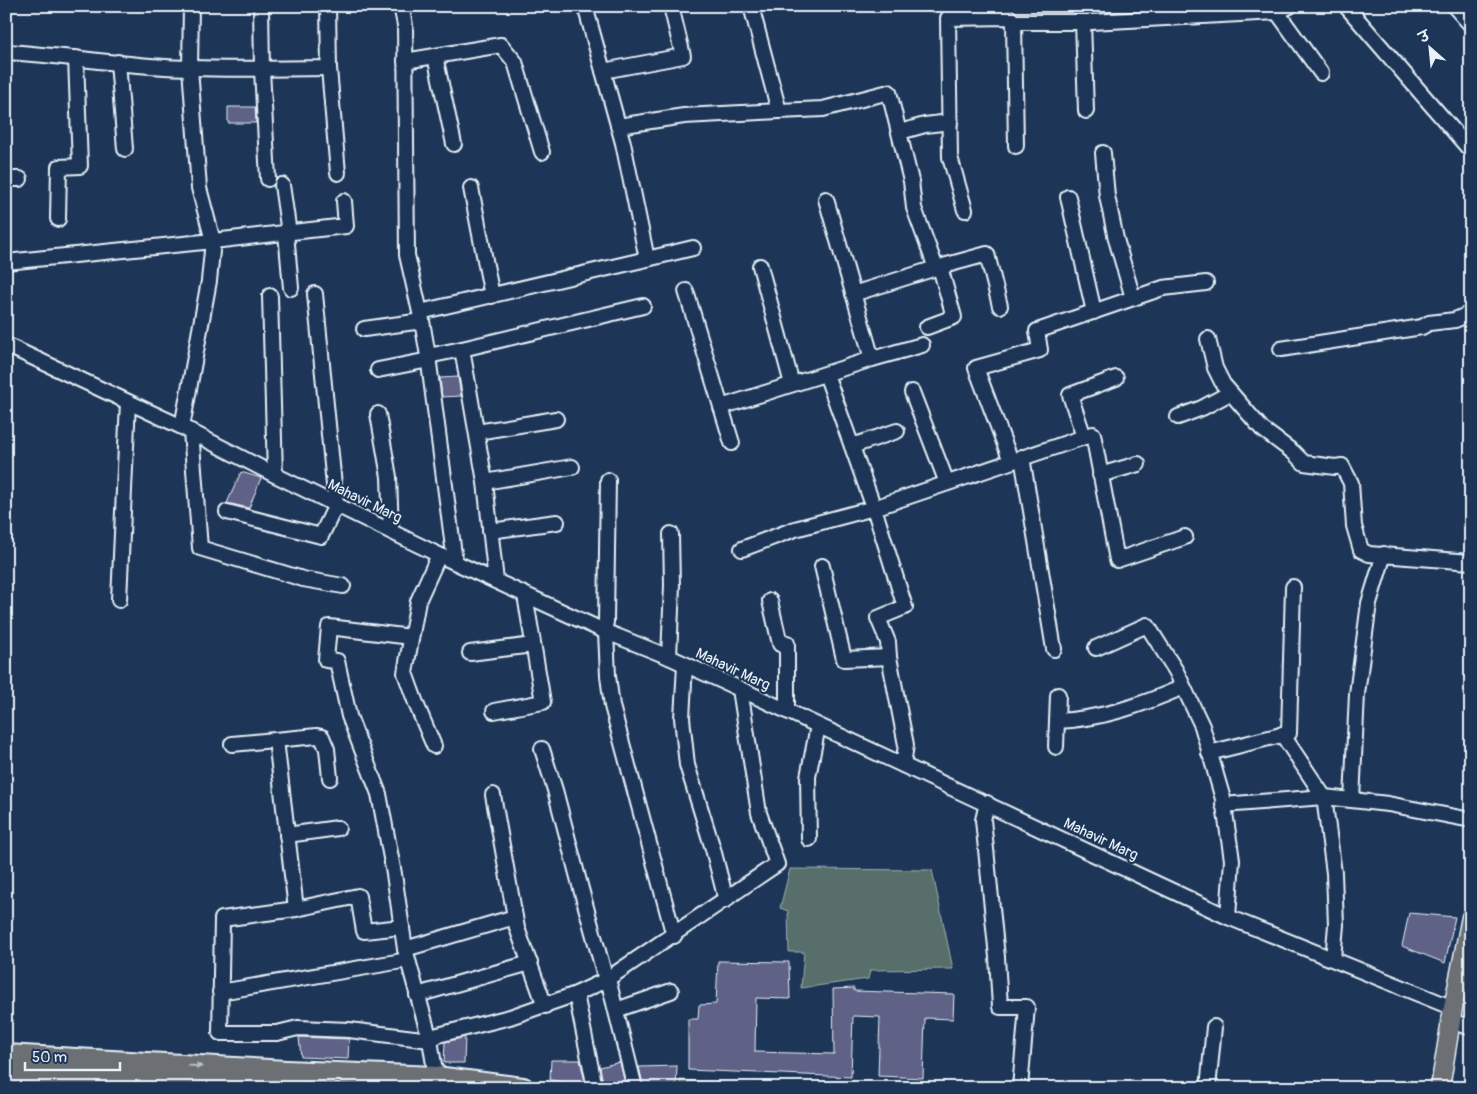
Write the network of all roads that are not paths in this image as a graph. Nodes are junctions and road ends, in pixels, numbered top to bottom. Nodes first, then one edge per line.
1 (190, 6) edge
2 (261, 6) edge
3 (328, 6) edge
4 (401, 6) edge
5 (585, 6) edge
6 (671, 6) edge
7 (751, 6) edge
8 (1346, 6) edge
9 (1454, 6) edge
10 (1284, 9) edge
11 (1000, 12) edge
12 (1014, 22) junction
13 (1083, 22) junction
14 (1471, 25) edge
15 (6, 52) edge
16 (435, 56) junction
17 (76, 58) junction
18 (405, 61) junction
19 (118, 62) junction
20 (190, 68) junction
21 (329, 68) junction
22 (262, 70) junction
23 (603, 71) junction
24 (1321, 74) dead end
25 (779, 111) junction
26 (1086, 111) dead end
27 (950, 122) junction
28 (618, 126) junction
29 (900, 132) junction
30 (454, 144) dead end
31 (1016, 146) dead end
32 (125, 150) dead end
33 (1471, 151) edge
34 (542, 152) dead end
35 (1103, 153) dead end
36 (338, 173) dead end
37 (268, 179) dead end
38 (282, 184) dead end
39 (471, 188) dead end
40 (1068, 197) dead end
41 (826, 199) dead end
42 (344, 201) dead end
43 (965, 210) dead end
44 (58, 219) dead end
45 (288, 233) junction
46 (214, 241) junction
47 (694, 248) dead end
48 (647, 259) junction
49 (6, 262) edge
50 (760, 266) dead end
51 (938, 267) junction
52 (1206, 283) dead end
53 (291, 288) dead end
54 (686, 290) dead end
55 (315, 294) dead end
56 (853, 294) junction
57 (270, 296) dead end
58 (492, 296) junction
59 (1133, 298) junction
60 (643, 306) dead end
61 (1000, 306) dead end
62 (1094, 312) junction
63 (1471, 313) edge
64 (421, 316) junction
65 (927, 326) dead end
66 (364, 329) dead end
67 (1208, 339) dead end
68 (6, 345) edge
69 (922, 345) dead end
70 (462, 349) junction
71 (1281, 349) dead end
72 (428, 358) junction
73 (872, 359) junction
74 (378, 370) dead end
75 (826, 374) junction
76 (1116, 378) dead end
77 (792, 384) junction
78 (912, 392) dead end
79 (1230, 393) junction
80 (128, 402) junction
81 (721, 407) junction
82 (378, 414) dead end
83 (1178, 417) dead end
84 (556, 420) dead end
85 (186, 429) junction
86 (897, 431) dead end
87 (477, 432) junction
88 (1084, 436) junction
89 (732, 444) dead end
90 (852, 446) junction
91 (1016, 459) junction
92 (1138, 464) dead end
93 (572, 467) dead end
94 (1100, 474) junction
95 (275, 475) junction
96 (608, 480) dead end
97 (484, 482) junction
98 (948, 483) junction
99 (336, 505) junction
100 (874, 508) junction
101 (227, 512) dead end
102 (558, 522) dead end
103 (490, 530) junction
104 (391, 531) junction
105 (671, 534) dead end
106 (1185, 537) dead end
107 (742, 549) dead end
108 (1384, 554) junction
109 (439, 555) junction
110 (455, 562) junction
111 (1471, 562) edge
112 (822, 566) dead end
113 (496, 581) junction
114 (342, 586) dead end
115 (1293, 586) dead end
116 (525, 595) junction
117 (119, 600) dead end
118 (770, 601) dead end
119 (605, 632) junction
120 (411, 637) junction
121 (533, 645) junction
122 (1096, 648) dead end
123 (1054, 649) dead end
124 (470, 653) dead end
125 (669, 657) junction
126 (889, 657) junction
127 (685, 665) junction
128 (1183, 686) junction
129 (740, 689) junction
130 (1058, 695) dead end
131 (494, 711) dead end
132 (787, 712) junction
133 (1057, 721) junction
134 (818, 726) junction
135 (1282, 734) junction
136 (276, 740) junction
137 (232, 744) dead end
138 (434, 746) dead end
139 (1056, 747) dead end
140 (542, 748) dead end
141 (1209, 753) junction
142 (903, 765) junction
143 (330, 778) dead end
144 (494, 796) dead end
145 (1324, 798) junction
146 (1352, 800) junction
147 (987, 803) junction
148 (1223, 805) junction
149 (1471, 820) edge
150 (338, 828) dead end
151 (287, 835) junction
152 (810, 839) dead end
153 (726, 900) junction
154 (296, 909) junction
155 (515, 917) junction
156 (1228, 917) junction
157 (1471, 917) edge
158 (402, 926) junction
159 (674, 936) junction
160 (407, 954) junction
161 (1333, 959) junction
162 (530, 963) junction
163 (607, 980) junction
164 (671, 991) dead end
165 (220, 992) junction
166 (576, 994) junction
167 (417, 995) junction
168 (544, 1006) junction
169 (616, 1010) junction
170 (1452, 1014) junction
171 (1214, 1028) dead end
172 (1471, 1028) edge
173 (430, 1040) junction
174 (6, 1054) edge
175 (6, 1073) edge
176 (436, 1077) junction
177 (293, 1088) edge
178 (523, 1088) edge
179 (596, 1088) edge
180 (636, 1088) edge
181 (1020, 1088) edge
182 (1208, 1088) edge
183 (1440, 1088) edge

1 - 20 street
2 - 22 street
3 - 21 street
4 - 18 street
5 - 23 street
6 - 23 street
7 - 25 street
8 - 33 street
9 - 14 street
10 - 13 street
10 - 24 street
11 - 12 street
11 - 27 street
12 - 13 street
12 - 31 street
13 - 26 street
15 - 17 street
16 - 18 street
16 - 30 street
16 - 34 street
17 - 19 street
17 - 44 street
18 - 64 street
19 - 20 street
19 - 32 street
20 - 22 street
20 - 46 street
21 - 22 street
21 - 36 street
22 - 37 street
23 - 28 street
25 - 28 street
25 - 29 street
27 - 29 street
27 - 43 street
28 - 48 street
29 - 51 street
35 - 59 street
38 - 45 street
39 - 58 street
40 - 62 street
41 - 56 street
42 - 45 street
45 - 46 street
45 - 53 street
46 - 49 street
46 - 85 street
47 - 48 street
48 - 58 street
50 - 77 street
51 - 56 street
51 - 61 street
51 - 65 street
52 - 59 street
54 - 81 street
55 - 99 street
56 - 73 street
57 - 95 street
58 - 64 street
59 - 62 street
60 - 70 street
62 - 91 street
63 - 71 street
64 - 66 street
64 - 72 street
67 - 79 street
68 - 80 street, Mahavir Marg
69 - 73 street
70 - 72 street
70 - 87 street
72 - 74 street
72 - 110 street
73 - 75 street
75 - 77 street
75 - 90 street
76 - 88 street
77 - 81 street
78 - 98 street
79 - 83 street
79 - 108 street
80 - 85 street, Mahavir Marg
80 - 117 street
81 - 89 street
82 - 104 street
84 - 87 street
85 - 95 street, Mahavir Marg
85 - 114 street
86 - 90 street
87 - 97 street
88 - 91 street
88 - 94 street
90 - 100 street
91 - 98 street
91 - 123 street
92 - 94 street
93 - 97 street
94 - 106 street
95 - 99 street, Mahavir Marg
96 - 119 street
97 - 103 street
98 - 100 street
99 - 101 street
99 - 104 street, Mahavir Marg
100 - 107 street
100 - 126 street
102 - 103 street
103 - 113 street
104 - 109 street, Mahavir Marg
105 - 125 street
108 - 111 street
108 - 146 street
109 - 110 street, Mahavir Marg
109 - 120 street
110 - 113 street, Mahavir Marg
112 - 126 street
113 - 116 street, Mahavir Marg
115 - 135 street
116 - 119 street, Mahavir Marg
116 - 121 street
118 - 132 street
119 - 125 street, Mahavir Marg
119 - 159 street
120 - 138 street
120 - 158 street
121 - 124 street
121 - 131 street
122 - 128 street
125 - 127 street, Mahavir Marg
126 - 142 street
127 - 129 street, Mahavir Marg
127 - 153 street
128 - 133 street
128 - 141 street
129 - 132 street, Mahavir Marg
129 - 153 street
130 - 133 street
132 - 134 street, Mahavir Marg
133 - 139 street
134 - 142 street, Mahavir Marg
134 - 152 street
135 - 141 street
135 - 145 street
136 - 137 street
136 - 143 street
136 - 151 street
140 - 163 street
141 - 148 street
142 - 147 street, Mahavir Marg
144 - 155 street
145 - 146 street
145 - 148 street
145 - 161 street
146 - 149 street
147 - 156 street, Mahavir Marg
147 - 181 street
148 - 156 street
150 - 151 street
151 - 154 street
153 - 159 street
154 - 158 street
154 - 165 street
155 - 160 street
155 - 162 street
156 - 161 street, Mahavir Marg
157 - 170 main road
158 - 160 street
159 - 163 street
160 - 165 street
160 - 167 street
161 - 170 street, Mahavir Marg
162 - 167 street
162 - 168 street
163 - 166 street
163 - 169 street
164 - 169 street
165 - 173 street
166 - 168 street
166 - 179 street
167 - 173 street
168 - 173 street
169 - 180 street
170 - 172 street, Mahavir Marg
170 - 183 main road
171 - 182 street
173 - 176 street
174 -> 176 highway
175 - 177 highway
176 - 178 highway

